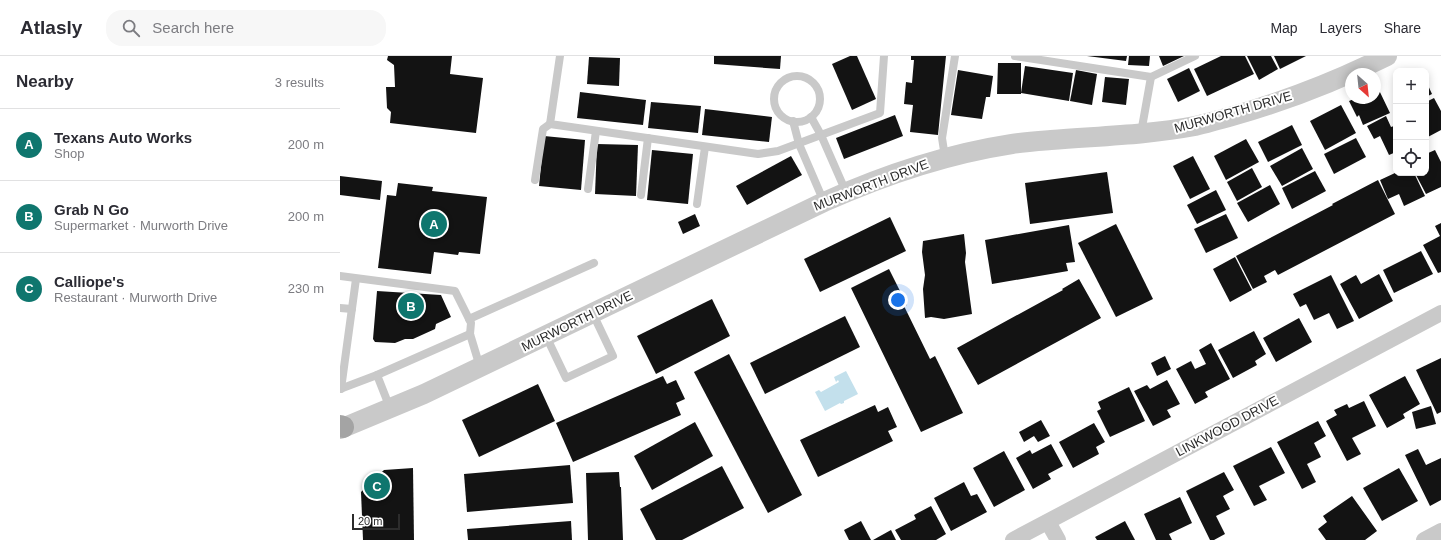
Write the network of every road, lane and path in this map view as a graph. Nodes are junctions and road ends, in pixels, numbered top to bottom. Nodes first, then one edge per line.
1 (560, 56) edge
2 (884, 56) edge
3 (955, 56) edge
4 (1015, 56) edge
5 (1196, 56) edge
6 (1387, 56) edge
7 (1151, 77) junction
8 (811, 116) junction
9 (793, 121) junction
10 (550, 124) junction
11 (596, 131) junction
12 (1141, 134) junction
13 (822, 135) junction
14 (648, 138) junction
15 (799, 144) junction
16 (706, 147) junction
17 (945, 157) junction
18 (535, 180) dead end
19 (588, 189) dead end
20 (846, 192) junction
21 (641, 195) dead end
22 (824, 202) junction
23 (698, 204) dead end
24 (594, 263) dead end
25 (340, 276) edge
26 (356, 279) junction
27 (340, 308) edge
28 (352, 309) junction
29 (1441, 313) edge
30 (593, 314) junction
31 (469, 319) junction
32 (340, 329) edge
33 (349, 330) junction
34 (470, 334) junction
35 (546, 336) junction
36 (343, 349) edge
37 (480, 367) junction
38 (342, 370) edge
39 (377, 375) junction
40 (340, 389) edge
41 (390, 408) junction
42 (341, 428) edge
43 (1048, 522) junction
44 (1441, 531) edge
45 (1013, 540) edge
46 (1058, 540) edge
47 (1424, 540) edge

1 - 10 lane
2 - 13 lane
3 - 17 lane
4 - 7 lane
5 - 7 lane
6 - 12 street, MURWORTH DRIVE
7 - 12 lane
8 - 9 lane
8 - 9 lane
8 - 13 lane
9 - 15 lane
10 - 11 lane
10 - 18 lane
11 - 14 lane
11 - 19 lane
12 - 17 street, MURWORTH DRIVE
13 - 15 lane
13 - 20 lane
14 - 16 lane
14 - 21 lane
15 - 16 lane
15 - 22 lane
16 - 23 lane
17 - 20 street, MURWORTH DRIVE
20 - 22 street, MURWORTH DRIVE
22 - 30 street, MURWORTH DRIVE
24 - 31 lane
25 - 26 lane
26 - 28 lane
26 - 31 lane
27 - 28 lane
28 - 33 lane
29 - 43 street, LINKWOOD DRIVE
30 - 35 street, MURWORTH DRIVE
30 - 35 lane
31 - 34 lane
32 - 33 lane
33 - 36 lane
34 - 37 lane
34 - 39 lane
35 - 37 street, MURWORTH DRIVE
36 - 38 lane
37 - 41 street, MURWORTH DRIVE
38 - 40 lane
39 - 40 lane
39 - 41 lane
41 - 42 street, MURWORTH DRIVE
43 - 45 street, LINKWOOD DRIVE
43 - 46 street
44 - 47 street

